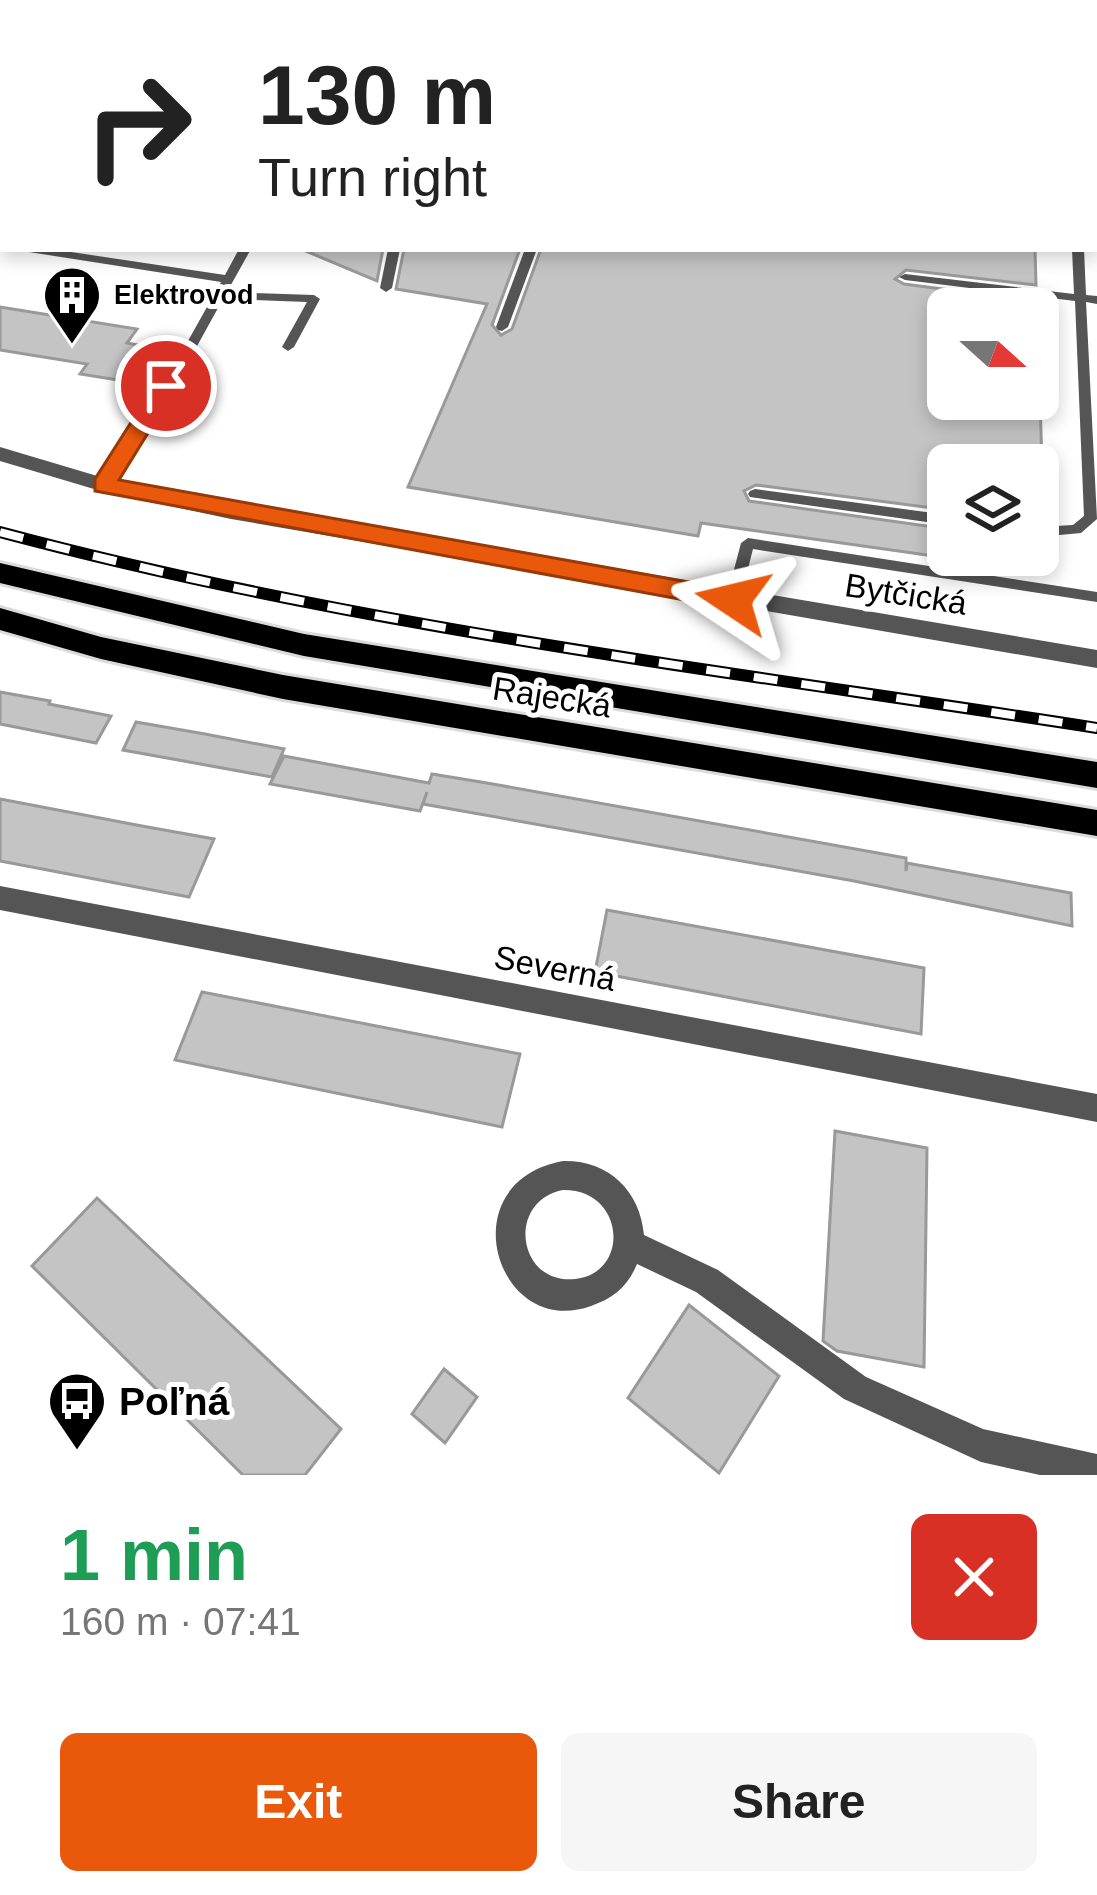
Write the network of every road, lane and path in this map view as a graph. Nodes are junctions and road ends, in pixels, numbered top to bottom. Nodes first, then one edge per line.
1 (243, 252) edge
2 (393, 252) edge
3 (530, 252) edge
4 (1078, 252) edge
5 (102, 254) edge
6 (905, 277) dead end
7 (226, 279) junction
8 (386, 288) dead end
9 (218, 295) junction
10 (1080, 298) junction
11 (1097, 300) edge
12 (502, 327) dead end
13 (288, 347) dead end
14 (0, 454) edge
15 (1092, 459) edge
16 (104, 485) junction
17 (755, 494) dead end
18 (927, 517) edge
19 (1059, 531) edge
20 (0, 573) edge
21 (1097, 597) edge
22 (733, 600) junction
23 (0, 619) edge
24 (1097, 659) edge
25 (1097, 775) edge
26 (1097, 823) edge
27 (0, 898) edge
28 (1097, 1108) edge
29 (628, 1243) dead end
30 (1042, 1466) edge
31 (1097, 1471) edge

1 - 7 lane
2 - 8 lane
3 - 12 lane
4 - 10 lane
5 - 7 lane
6 - 10 lane
7 - 9 lane
9 - 13 lane
9 - 16 lane
10 - 11 lane
10 - 15 lane
14 - 16 street, Bytčická
15 - 19 lane
16 - 22 street, Bytčická
17 - 18 lane
20 - 25 main road, Rajecká
21 - 22 lane
22 - 24 street, Bytčická
23 - 26 main road, Rajecká
27 - 28 street, Severná
29 - 30 street
30 - 31 street

